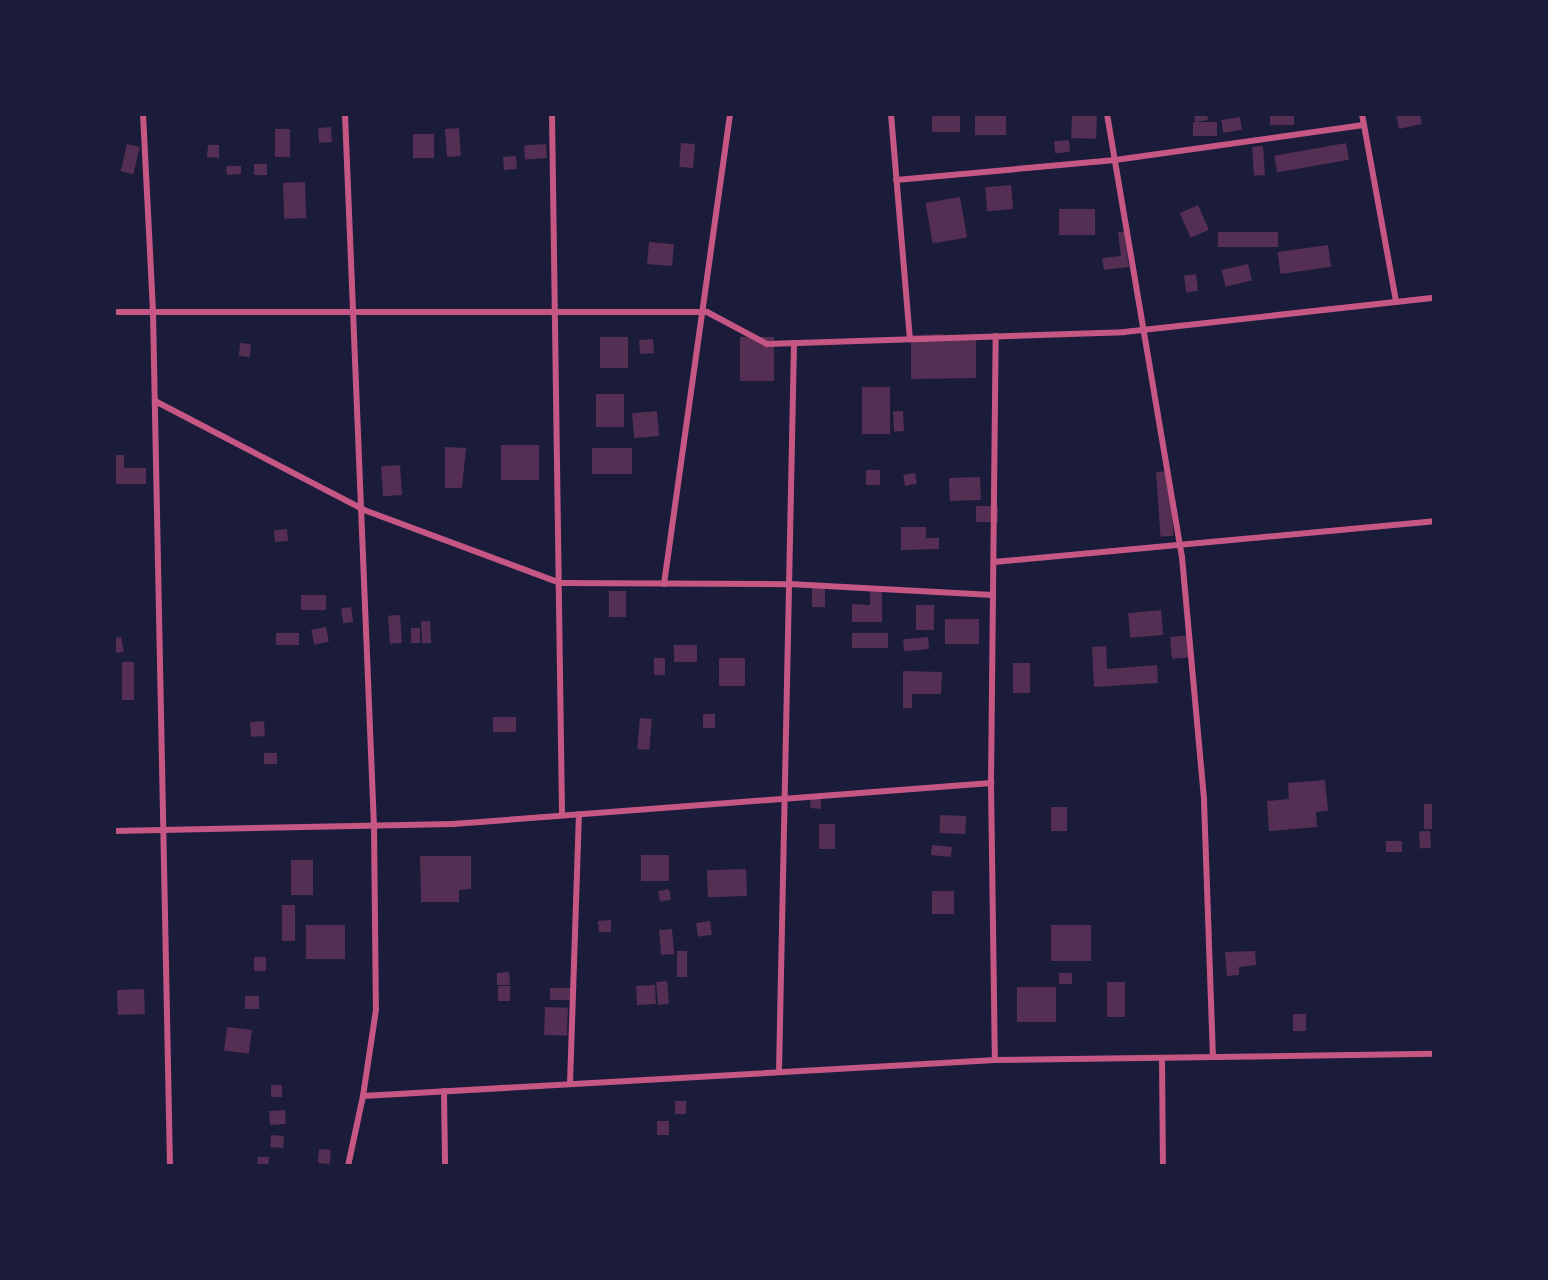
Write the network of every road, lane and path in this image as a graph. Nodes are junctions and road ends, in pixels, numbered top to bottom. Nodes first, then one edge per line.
1 (143, 114) edge
2 (345, 114) edge
3 (552, 114) edge
4 (730, 114) edge
5 (891, 114) edge
6 (1107, 114) edge
7 (1362, 114) edge
8 (1364, 125) junction
9 (1114, 160) junction
10 (896, 180) junction
11 (1434, 298) edge
12 (1396, 302) junction
13 (355, 311) junction
14 (700, 311) junction
15 (114, 312) edge
16 (153, 312) junction
17 (558, 312) junction
18 (1143, 330) junction
19 (996, 336) junction
20 (910, 339) junction
21 (794, 343) junction
22 (155, 401) junction
23 (364, 510) junction
24 (1434, 521) edge
25 (1180, 545) junction
26 (994, 562) junction
27 (560, 583) junction
28 (664, 584) junction
29 (789, 584) junction
30 (993, 595) junction
31 (992, 783) junction
32 (785, 799) junction
33 (579, 814) junction
34 (562, 815) junction
35 (374, 825) junction
36 (163, 830) junction
37 (114, 831) edge
38 (1434, 1054) edge
39 (1213, 1057) junction
40 (1162, 1058) junction
41 (994, 1060) junction
42 (779, 1072) junction
43 (570, 1084) junction
44 (444, 1091) junction
45 (363, 1096) junction
46 (170, 1166) edge
47 (348, 1166) edge
48 (445, 1166) edge
49 (1163, 1166) edge

1 - 16 street
2 - 13 street
3 - 17 street
4 - 14 street
5 - 10 street
6 - 9 street
7 - 8 street
8 - 9 street
8 - 12 street
9 - 10 street
9 - 18 street
10 - 20 street
11 - 12 street
12 - 18 street
13 - 16 street
13 - 17 street
13 - 23 street
14 - 17 street
14 - 21 street
14 - 28 street
15 - 16 street
16 - 22 street
17 - 27 street
18 - 19 street
18 - 25 street
19 - 20 street
19 - 26 street
20 - 21 street
21 - 29 street
22 - 23 street
22 - 36 street
23 - 27 street
23 - 35 street
24 - 25 street
25 - 26 street
25 - 39 street
26 - 30 street
27 - 28 street
27 - 34 street
28 - 29 street
29 - 30 street
29 - 32 street
30 - 31 street
31 - 32 street
31 - 41 street
32 - 33 street
32 - 42 street
33 - 34 street
33 - 43 street
34 - 35 street
35 - 36 street
35 - 45 street
36 - 37 street
36 - 46 street
38 - 39 street
39 - 40 street
40 - 41 street
40 - 49 street
41 - 42 street
42 - 43 street
43 - 44 street
44 - 45 street
44 - 48 street
45 - 47 street

